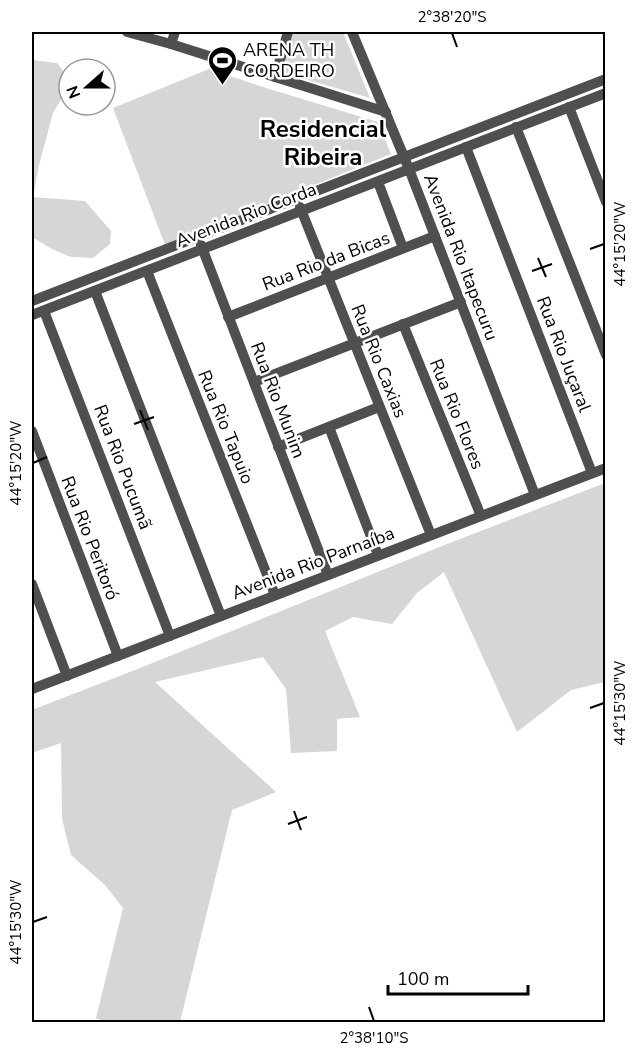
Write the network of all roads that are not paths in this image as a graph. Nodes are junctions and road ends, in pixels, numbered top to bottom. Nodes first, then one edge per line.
1 (127, 32) edge
2 (175, 32) edge
3 (288, 32) edge
4 (352, 32) edge
5 (171, 44) junction
6 (275, 77) junction
7 (606, 79) edge
8 (606, 93) edge
9 (569, 107) junction
10 (386, 112) junction
11 (516, 127) junction
12 (466, 147) junction
13 (404, 156) junction
14 (409, 169) junction
15 (378, 182) junction
16 (296, 198) junction
17 (606, 202) edge
18 (302, 212) junction
19 (197, 236) junction
20 (435, 236) junction
21 (403, 248) junction
22 (202, 250) junction
23 (147, 271) junction
24 (328, 278) junction
25 (95, 291) junction
26 (32, 301) edge
27 (461, 302) junction
28 (44, 311) junction
29 (32, 315) edge
30 (228, 316) junction
31 (403, 324) junction
32 (354, 343) junction
33 (606, 356) edge
34 (254, 382) junction
35 (379, 407) junction
36 (329, 427) junction
37 (32, 431) edge
38 (278, 447) junction
39 (606, 468) edge
40 (592, 473) junction
41 (535, 495) junction
42 (481, 516) junction
43 (431, 535) junction
44 (378, 555) junction
45 (328, 575) junction
46 (32, 584) edge
47 (275, 596) junction
48 (221, 616) junction
49 (171, 636) junction
50 (118, 656) junction
51 (67, 676) junction
52 (32, 689) edge

1 - 5 street
2 - 5 street
3 - 6 street
4 - 10 street, Avenida Rio Itapecuru
5 - 6 street
6 - 10 street
7 - 13 street, Avenida Rio Corda
8 - 9 street, Avenida Rio Corda
9 - 11 street, Avenida Rio Corda
9 - 17 street
10 - 13 street, Avenida Rio Itapecuru
11 - 12 street, Avenida Rio Corda
11 - 33 street
12 - 14 street, Avenida Rio Corda
12 - 40 street, Rua Rio Juçaral
13 - 14 street, Avenida Rio Itapecuru
13 - 16 street, Avenida Rio Corda
14 - 15 street, Avenida Rio Corda
14 - 20 street, Avenida Rio Itapecuru
15 - 18 street, Avenida Rio Corda
15 - 21 street
16 - 18 street, Rua Rio Caxias
16 - 19 street, Avenida Rio Corda
18 - 22 street, Avenida Rio Corda
18 - 24 street, Rua Rio Caxias
19 - 22 street, Rua Rio Munim
19 - 26 street, Avenida Rio Corda
20 - 21 street, Rua Rio da Bicas
20 - 27 street, Avenida Rio Itapecuru
21 - 24 street, Rua Rio da Bicas
22 - 23 street, Avenida Rio Corda
22 - 30 street, Rua Rio Munim
23 - 25 street, Avenida Rio Corda
23 - 47 street, Rua Rio Tapuio
24 - 30 street, Rua Rio da Bicas
24 - 32 street, Rua Rio Caxias
25 - 28 street, Avenida Rio Corda
25 - 48 street
27 - 31 street
27 - 41 street, Avenida Rio Itapecuru
28 - 29 street, Avenida Rio Corda
28 - 49 street, Rua Rio Pucumã
30 - 34 street, Rua Rio Munim
31 - 32 street
31 - 42 street, Rua Rio Flores
32 - 34 street
32 - 35 street, Rua Rio Caxias
34 - 38 street, Rua Rio Munim
35 - 36 street
35 - 43 street, Rua Rio Caxias
36 - 38 street
36 - 44 street
37 - 50 street, Rua Rio Peritoró
38 - 45 street, Rua Rio Munim
39 - 40 street, Avenida Rio Parnaíba
40 - 41 street, Avenida Rio Parnaíba
41 - 42 street, Avenida Rio Parnaíba
42 - 43 street, Avenida Rio Parnaíba
43 - 44 street, Avenida Rio Parnaíba
44 - 45 street, Avenida Rio Parnaíba
45 - 47 street, Avenida Rio Parnaíba
46 - 51 street
47 - 48 street, Avenida Rio Parnaíba
48 - 49 street, Avenida Rio Parnaíba
49 - 50 street, Avenida Rio Parnaíba
50 - 51 street, Avenida Rio Parnaíba
51 - 52 street, Avenida Rio Parnaíba

